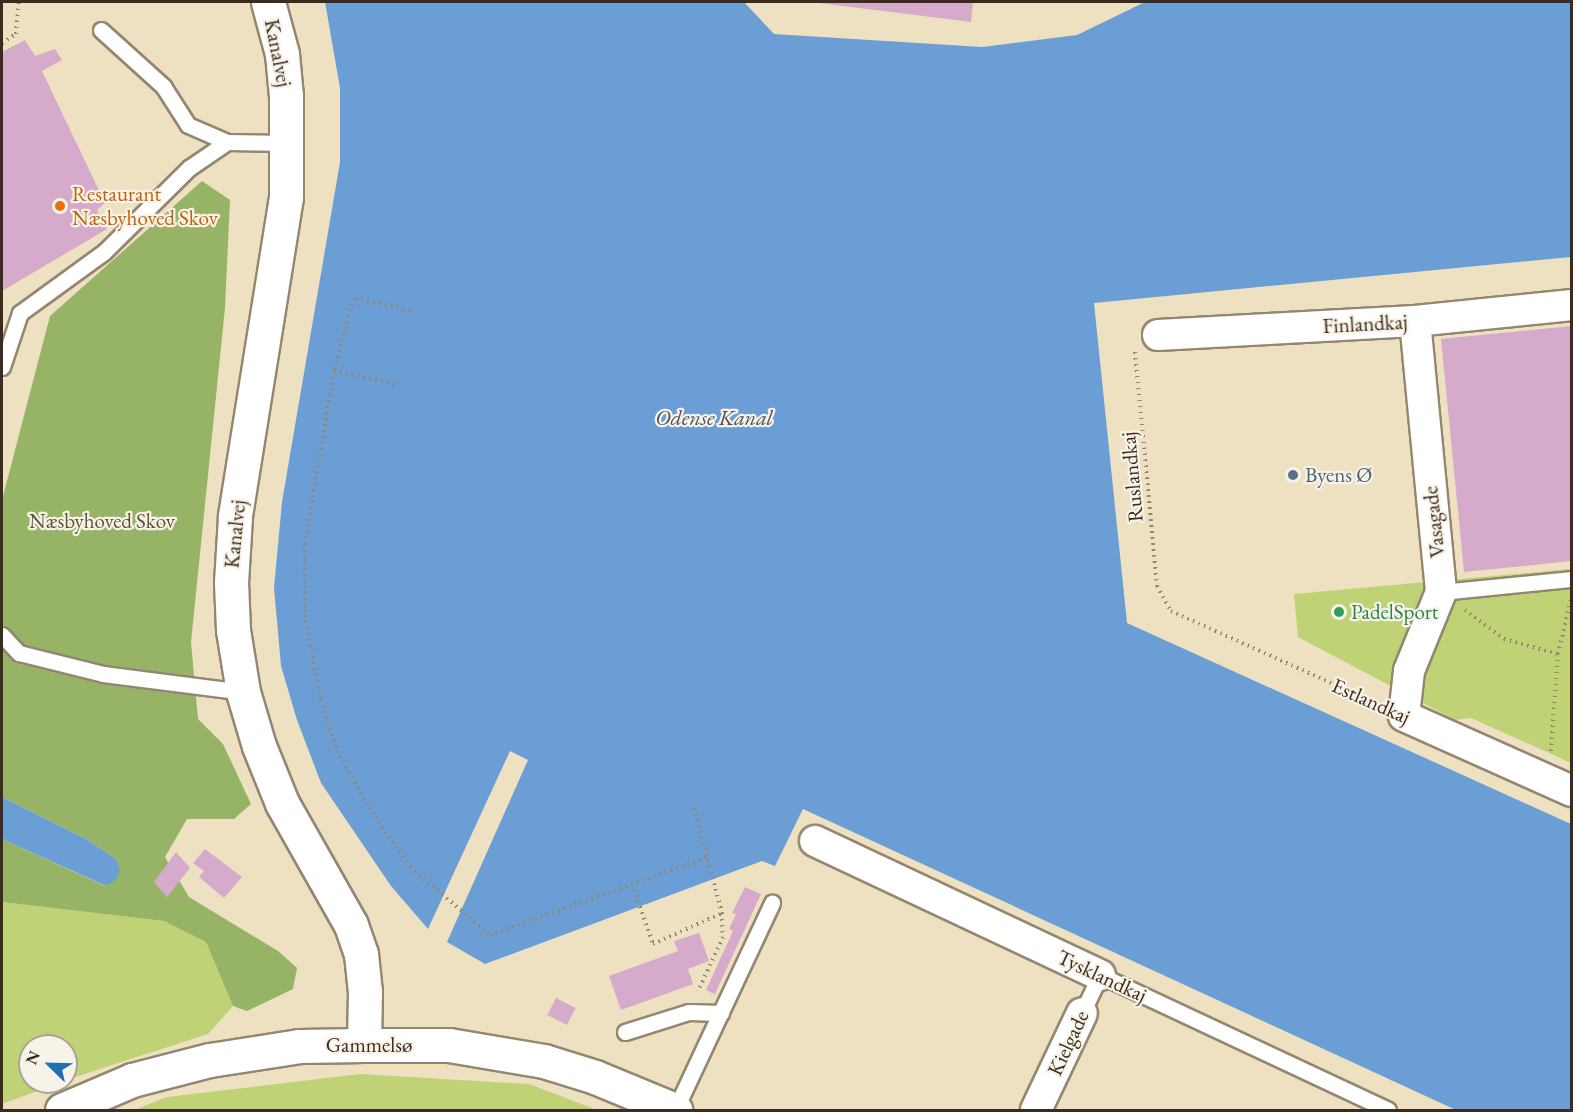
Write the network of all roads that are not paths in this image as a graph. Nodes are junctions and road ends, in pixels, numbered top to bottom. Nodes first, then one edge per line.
1 (268, 2) edge
2 (100, 30) dead end
3 (227, 141) junction
4 (287, 143) junction
5 (1572, 305) edge
6 (1415, 321) junction
7 (1146, 341) road end
8 (2, 368) edge
9 (1572, 579) edge
10 (1441, 592) junction
11 (2, 635) edge
12 (243, 692) junction
13 (1404, 716) joint
14 (1560, 786) edge
15 (815, 841) dead end
16 (772, 903) dead end
17 (1100, 975) junction
18 (721, 1013) junction
19 (1082, 1013) joint
20 (625, 1032) dead end
21 (364, 1044) junction
22 (62, 1110) edge
23 (675, 1110) edge
24 (1036, 1110) edge
25 (1388, 1110) edge

1 - 4 street, Kanalvej
2 - 3 lane
3 - 4 lane
3 - 8 lane
4 - 12 street, Kanalvej
5 - 6 street, Finlandkaj
6 - 7 street, Finlandkaj
6 - 10 street, Vasagade
9 - 10 lane
10 - 13 street, Vasagade
11 - 12 lane
12 - 21 street, Kanalvej
13 - 14 street, Estlandkaj
15 - 17 street, Tysklandkaj
16 - 18 lane
17 - 19 lane, Kielgade
17 - 25 lane, Tysklandkaj
18 - 20 lane
18 - 23 lane
19 - 24 street, Kielgade
21 - 22 street, Gammelsø
21 - 23 street, Gammelsø

